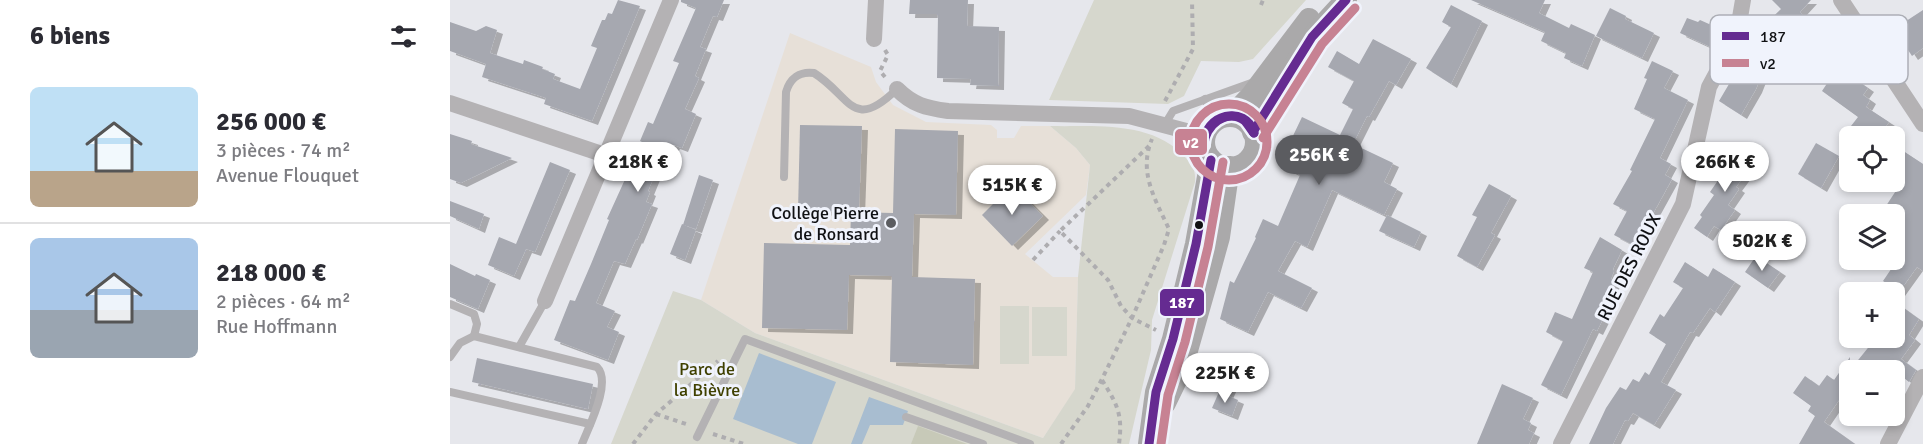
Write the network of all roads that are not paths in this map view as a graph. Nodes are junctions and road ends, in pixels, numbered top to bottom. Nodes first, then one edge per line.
1 (671, 0) edge
2 (876, 0) edge
3 (1327, 0) edge
4 (1346, 0) edge
5 (1743, 0) edge
6 (1840, 0) edge
7 (1740, 15) edge
8 (1850, 15) edge
9 (874, 39) road end
10 (1264, 79) junction
11 (1711, 84) edge
12 (1896, 84) edge
13 (897, 89) joint
14 (1205, 99) junction
15 (450, 103) edge
16 (1162, 123) junction
17 (1217, 124) junction
18 (1923, 124) edge
19 (1254, 132) junction
20 (605, 155) junction
21 (1220, 164) junction
22 (784, 177) dead end
23 (545, 301) joint
24 (450, 304) edge
25 (474, 336) junction
26 (519, 347) junction
27 (450, 357) edge
28 (1923, 377) edge
29 (450, 392) edge
30 (906, 417) dead end
31 (590, 424) junction
32 (699, 433) road end
33 (582, 444) edge
34 (983, 444) edge
35 (1030, 444) edge
36 (1149, 444) edge
37 (1561, 444) edge
38 (1888, 444) edge

1 - 20 street
2 - 9 street
3 - 10 main road
4 - 19 main road
5 - 7 street, RUE DES ROUX
6 - 8 street
10 - 14 lane
10 - 17 main road
11 - 37 street, RUE DES ROUX
12 - 18 street
13 - 16 street
13 - 22 lane
14 - 16 lane
14 - 17 lane
15 - 20 street
16 - 17 street
17 - 19 main road
17 - 21 main road
19 - 21 main road
20 - 23 street
21 - 36 main road
23 - 26 lane
24 - 25 lane
25 - 26 lane
25 - 27 lane
26 - 31 lane
28 - 38 street
29 - 31 lane
30 - 34 lane
31 - 33 lane
32 - 35 lane

